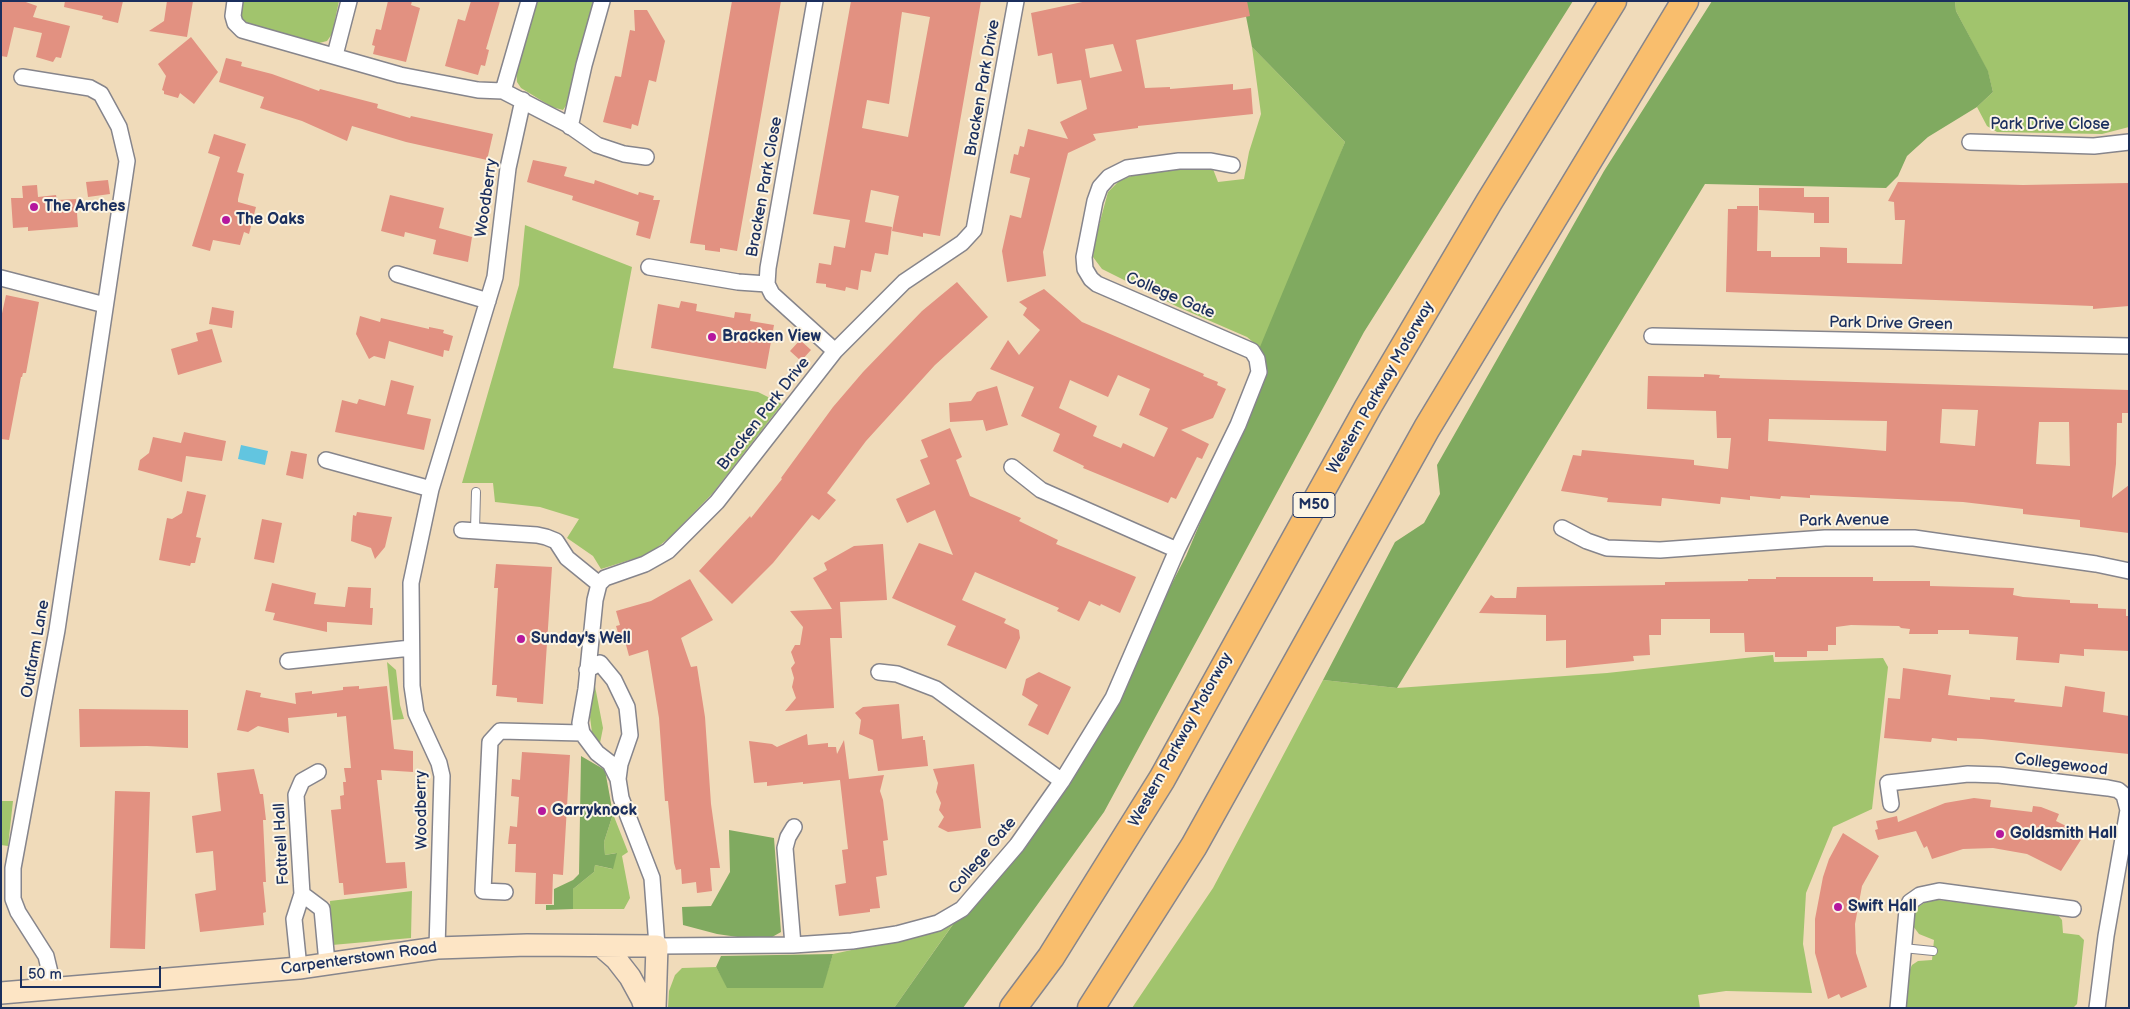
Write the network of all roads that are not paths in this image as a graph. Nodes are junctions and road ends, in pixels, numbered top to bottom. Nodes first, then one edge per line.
1 (235, 1) edge
2 (349, 1) edge
3 (530, 1) edge
4 (602, 1) edge
5 (816, 1) edge
6 (1016, 1) edge
7 (1613, 1) edge
8 (1685, 1) edge
9 (335, 55) junction
10 (22, 76) dead end
11 (503, 91) junction
12 (523, 100) junction
13 (570, 127) junction
14 (1970, 142) dead end
15 (2129, 142) edge
16 (646, 157) dead end
17 (1232, 165) dead end
18 (649, 267) dead end
19 (397, 274) dead end
20 (1, 278) edge
21 (767, 284) junction
22 (488, 301) junction
23 (105, 305) junction
24 (1652, 336) dead end
25 (2129, 346) edge
26 (835, 351) junction
27 (326, 460) dead end
28 (1012, 467) dead end
29 (431, 489) junction
30 (476, 492) dead end
31 (1562, 528) dead end
32 (468, 530) joint
33 (1177, 550) junction
34 (2129, 571) edge
35 (599, 584) junction
36 (411, 648) junction
37 (288, 660) dead end
38 (587, 670) junction
39 (879, 672) dead end
40 (582, 733) junction
41 (318, 772) dead end
42 (618, 779) junction
43 (1062, 781) junction
44 (1892, 804) dead end
45 (794, 827) dead end
46 (505, 892) dead end
47 (302, 894) junction
48 (2074, 909) dead end
49 (793, 945) junction
50 (601, 946) junction
51 (657, 946) junction
52 (437, 948) junction
53 (1902, 948) junction
54 (1933, 951) dead end
55 (328, 963) junction
56 (299, 968) junction
57 (54, 989) junction
58 (1, 992) edge
59 (645, 1008) edge
60 (655, 1008) edge
61 (1013, 1008) edge
62 (1091, 1008) edge
63 (1898, 1008) edge
64 (2098, 1008) edge

1 - 9 street
2 - 9 street
3 - 11 street
4 - 13 street
5 - 21 street, Bracken Park Close
6 - 26 street, Bracken Park Drive
7 - 61 highway, Western Parkway Motorway / M50
8 - 62 highway
9 - 11 street
10 - 23 street, Outfarm Lane
11 - 12 street
12 - 13 street
12 - 22 street, Woodberry
13 - 16 street
14 - 15 street, Park Drive Close
17 - 33 street, College Gate
18 - 21 street
19 - 22 street
20 - 23 street
21 - 26 street
22 - 29 street, Woodberry
23 - 57 street, Outfarm Lane
24 - 25 street, Park Drive Green
26 - 35 street, Bracken Park Drive
27 - 29 street
28 - 33 street
29 - 36 street, Woodberry
30 - 32 lane
31 - 34 street, Park Avenue
32 - 35 street
33 - 43 street, College Gate
35 - 38 street
36 - 37 street
36 - 52 street, Woodberry
38 - 40 street
38 - 42 street
39 - 43 street
40 - 42 street
40 - 46 street
41 - 47 street, Fottrell Hall
42 - 51 street
43 - 49 street, College Gate
44 - 64 street, Collegewood
45 - 49 street
47 - 55 street, Fottrell Hall
47 - 56 street, Fottrell Hall
48 - 53 street
49 - 51 street, College Gate
50 - 51 street, Carpenterstown Road
50 - 52 street, Carpenterstown Road
50 - 59 street
51 - 60 street
52 - 55 street, Carpenterstown Road
53 - 54 lane
53 - 63 street
55 - 56 street, Carpenterstown Road
56 - 57 street, Carpenterstown Road
57 - 58 street, Carpenterstown Road

